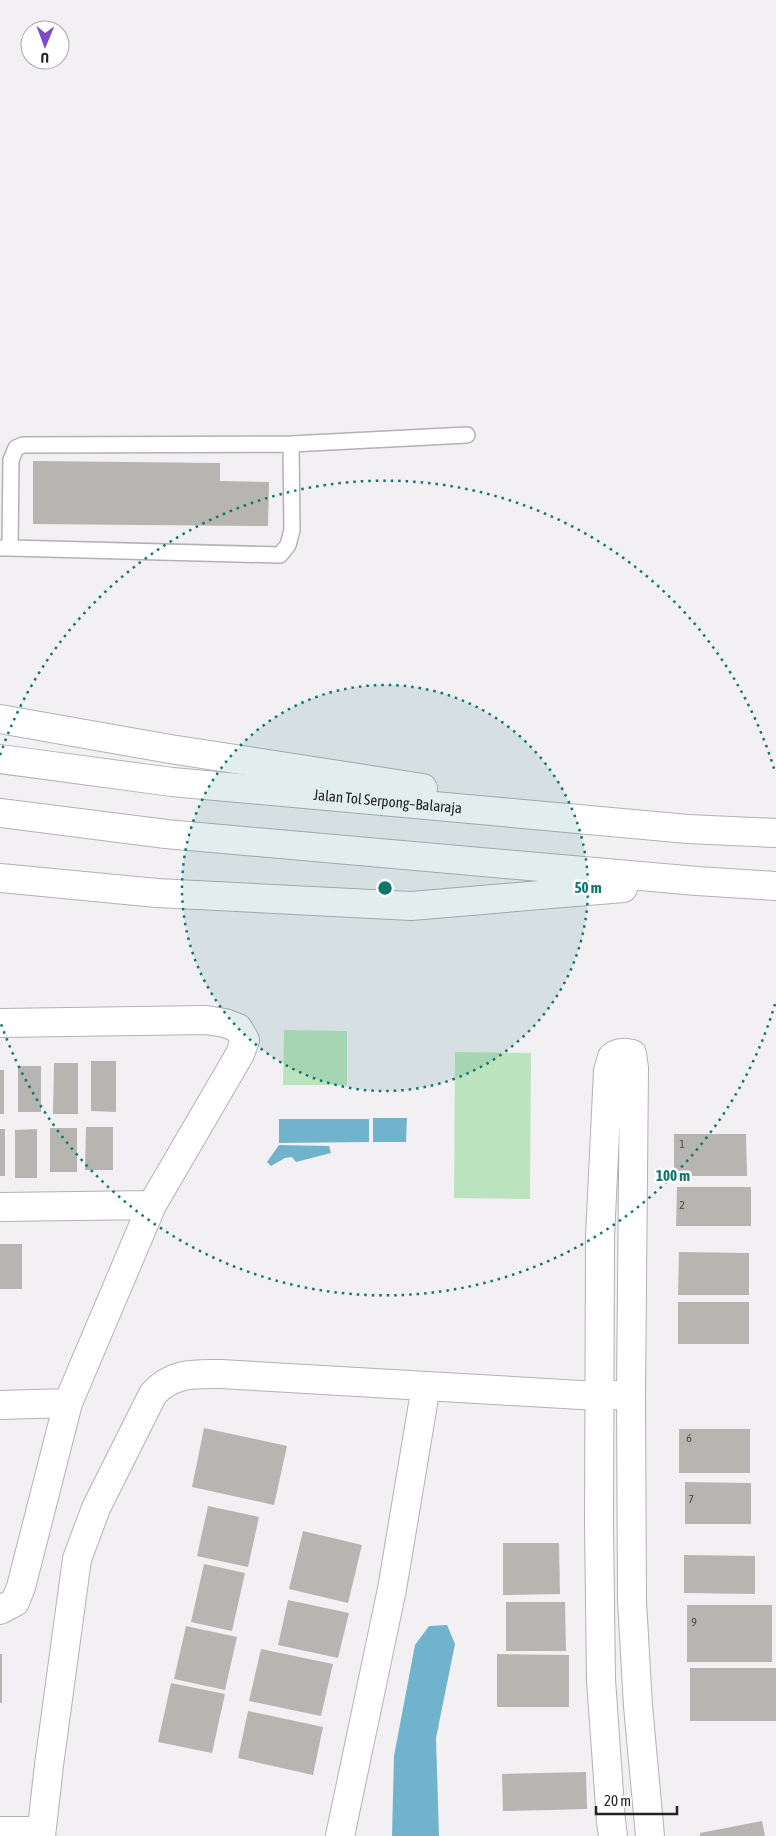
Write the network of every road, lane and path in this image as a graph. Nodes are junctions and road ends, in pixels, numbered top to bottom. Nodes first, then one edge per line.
1 (466, 435) dead end
2 (291, 444) junction
3 (5, 548) edge
4 (0, 719) edge
5 (0, 759) edge
6 (0, 813) edge
7 (688, 829) junction
8 (776, 833) edge
9 (0, 878) edge
10 (697, 881) junction
11 (776, 886) edge
12 (0, 1023) edge
13 (152, 1205) junction
14 (0, 1207) edge
15 (426, 1386) junction
16 (631, 1395) junction
17 (598, 1396) junction
18 (68, 1403) junction
19 (0, 1405) edge
20 (632, 1602) junction
21 (600, 1603) junction
22 (0, 1610) edge
23 (0, 1830) edge
24 (41, 1833) edge
25 (340, 1836) edge
26 (613, 1836) edge
27 (650, 1836) edge

1 - 2 lane
2 - 3 lane
2 - 3 lane
4 - 7 main road
5 - 7 main road, Jalan Tol Serpong–Balaraja
6 - 10 main road
7 - 8 main road, Jalan Tol Serpong–Balaraja
9 - 10 main road
10 - 11 main road
12 - 13 main road
13 - 14 main road
13 - 18 main road
15 - 17 main road
15 - 24 main road
15 - 25 main road
16 - 17 main road
16 - 17 main road
16 - 20 main road
17 - 21 main road
18 - 19 main road
18 - 22 main road
20 - 21 main road
20 - 27 main road
21 - 26 main road
23 - 24 main road

